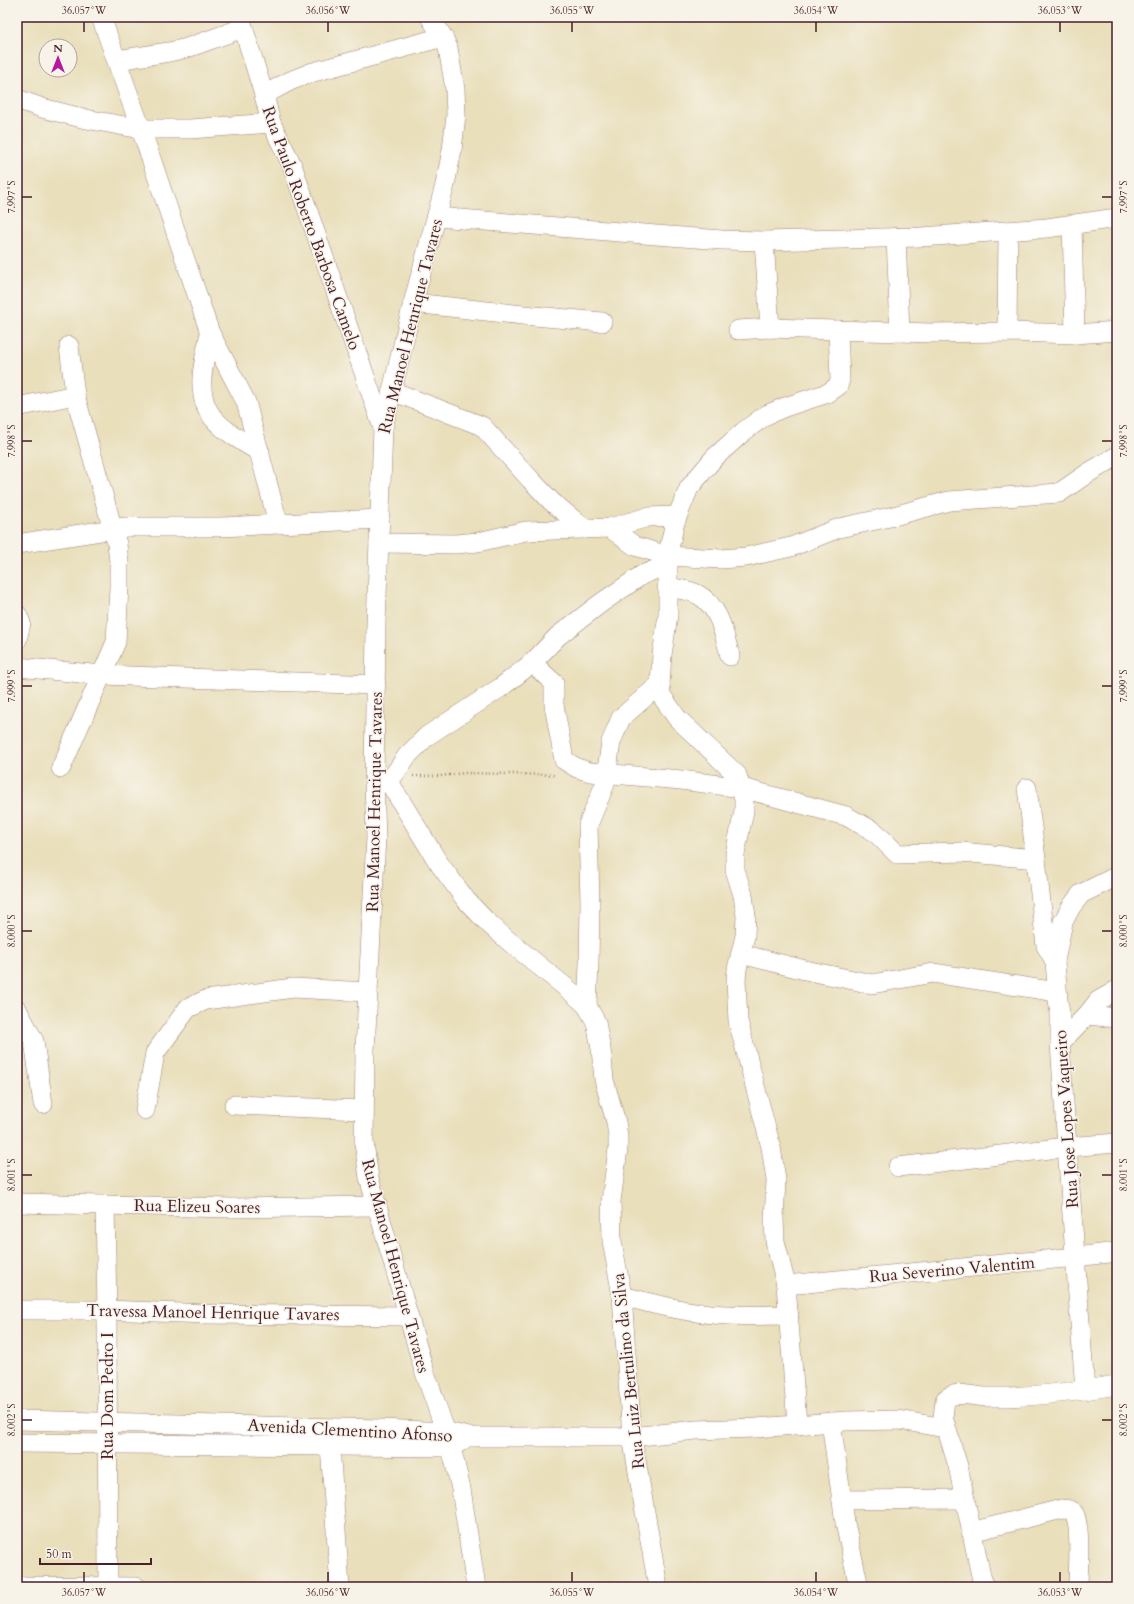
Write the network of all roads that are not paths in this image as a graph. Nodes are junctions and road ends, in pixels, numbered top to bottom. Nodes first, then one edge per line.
1 (101, 17) edge
2 (430, 17) edge
3 (241, 22) edge
4 (443, 37) junction
5 (117, 60) junction
6 (264, 95) junction
7 (17, 99) edge
8 (271, 123) junction
9 (141, 129) junction
10 (437, 217) junction
11 (1117, 218) edge
12 (1072, 225) junction
13 (1008, 230) junction
14 (896, 237) junction
15 (764, 241) junction
16 (413, 303) junction
17 (602, 322) dead end
18 (770, 328) junction
19 (738, 330) dead end
20 (838, 330) junction
21 (1117, 331) edge
22 (900, 332) junction
23 (1007, 332) junction
24 (210, 333) junction
25 (1075, 334) junction
26 (69, 346) dead end
27 (392, 392) junction
28 (76, 395) junction
29 (17, 407) edge
30 (383, 428) junction
31 (260, 452) junction
32 (1117, 456) edge
33 (678, 516) junction
34 (380, 519) junction
35 (278, 523) junction
36 (610, 528) junction
37 (112, 529) junction
38 (585, 529) junction
39 (379, 543) junction
40 (17, 544) edge
41 (667, 561) junction
42 (667, 587) junction
43 (17, 614) edge
44 (17, 640) edge
45 (730, 656) dead end
46 (532, 662) junction
47 (17, 667) edge
48 (103, 675) junction
49 (660, 684) junction
50 (376, 685) junction
51 (61, 768) dead end
52 (606, 774) junction
53 (385, 781) junction
54 (742, 788) junction
55 (1027, 788) dead end
56 (1036, 859) junction
57 (1117, 876) edge
58 (741, 954) junction
59 (1055, 961) junction
60 (1117, 990) edge
61 (368, 992) junction
62 (1057, 992) junction
63 (586, 1006) junction
64 (17, 1009) edge
65 (1087, 1015) junction
66 (1117, 1018) edge
67 (1060, 1043) junction
68 (43, 1104) dead end
69 (234, 1105) dead end
70 (145, 1110) dead end
71 (363, 1110) junction
72 (1117, 1143) edge
73 (1067, 1147) junction
74 (898, 1167) dead end
75 (17, 1203) edge
76 (105, 1205) junction
77 (377, 1206) junction
78 (1117, 1252) edge
79 (1076, 1257) junction
80 (786, 1285) junction
81 (622, 1296) junction
82 (17, 1310) edge
83 (107, 1310) junction
84 (789, 1315) junction
85 (408, 1316) junction
86 (1117, 1385) edge
87 (1085, 1390) junction
88 (17, 1420) edge
89 (107, 1422) junction
90 (831, 1422) junction
91 (797, 1424) junction
92 (945, 1428) junction
93 (632, 1437) junction
94 (449, 1440) junction
95 (17, 1443) edge
96 (107, 1443) junction
97 (330, 1446) junction
98 (965, 1499) junction
99 (842, 1500) junction
100 (971, 1532) junction
101 (17, 1586) edge
102 (108, 1587) edge
103 (138, 1587) edge
104 (340, 1587) edge
105 (476, 1587) edge
106 (658, 1587) edge
107 (858, 1587) edge
108 (985, 1587) edge
109 (1078, 1587) edge

1 - 5 street
2 - 4 street, Rua Manoel Henrique Tavares
3 - 5 street
3 - 6 street, Rua Paulo Roberto Barbosa Camelo
4 - 6 street, Rua Paulo Roberto Barbosa Camelo
4 - 10 street, Rua Manoel Henrique Tavares
5 - 9 street
6 - 8 street, Rua Paulo Roberto Barbosa Camelo
7 - 9 street
8 - 9 street
8 - 30 street, Rua Paulo Roberto Barbosa Camelo
9 - 24 street
10 - 15 street
10 - 16 street, Rua Manoel Henrique Tavares
11 - 12 street
12 - 13 street
12 - 25 street
13 - 14 street
13 - 23 street
14 - 15 street
14 - 22 street
15 - 18 street
16 - 17 street
16 - 27 street, Rua Manoel Henrique Tavares
18 - 19 street
18 - 20 street
20 - 22 street
20 - 33 street
21 - 25 street
22 - 23 street
23 - 25 street
24 - 31 street
24 - 31 street
26 - 28 street
27 - 30 street, Rua Manoel Henrique Tavares
27 - 38 street
28 - 29 street
28 - 37 street
30 - 34 street, Rua Manoel Henrique Tavares
31 - 35 street
32 - 41 street
33 - 36 street
33 - 41 street
34 - 35 street
34 - 39 street, Rua Manoel Henrique Tavares
35 - 37 street
36 - 38 street
36 - 41 street
37 - 40 street
37 - 48 street
38 - 39 street
39 - 50 street, Rua Manoel Henrique Tavares
41 - 42 street
41 - 46 street
42 - 45 street
42 - 49 street
43 - 44 street
46 - 52 street
46 - 53 street
47 - 48 street
48 - 50 street
48 - 51 street
49 - 52 street
49 - 54 street
50 - 53 street, Rua Manoel Henrique Tavares
52 - 54 street
52 - 63 street
53 - 61 street, Rua Manoel Henrique Tavares
53 - 63 street, Rua Luiz Bertulino da Silva
54 - 56 street
54 - 58 street
55 - 56 street
56 - 59 street
57 - 59 street, Rua Jose Lopes Vaqueiro
58 - 62 street
58 - 80 street
59 - 62 street, Rua Jose Lopes Vaqueiro
60 - 65 street
61 - 70 street
61 - 71 street, Rua Manoel Henrique Tavares
62 - 67 street, Rua Jose Lopes Vaqueiro
63 - 81 street, Rua Luiz Bertulino da Silva
64 - 68 street
65 - 66 street
65 - 67 street
67 - 73 street, Rua Jose Lopes Vaqueiro
69 - 71 street
71 - 77 street, Rua Manoel Henrique Tavares
72 - 73 street
73 - 74 street
73 - 79 street, Rua Jose Lopes Vaqueiro
75 - 76 street, Rua Elizeu Soares
76 - 77 street, Rua Elizeu Soares
76 - 83 street, Rua Dom Pedro I
77 - 85 street, Rua Manoel Henrique Tavares
78 - 79 street, Rua Severino Valentim
79 - 80 street, Rua Severino Valentim
79 - 87 street, Rua Jose Lopes Vaqueiro
80 - 84 street
81 - 84 street
81 - 93 street, Rua Luiz Bertulino da Silva
82 - 83 street, Travessa Manoel Henrique Tavares
83 - 85 street, Travessa Manoel Henrique Tavares
83 - 89 street, Rua Dom Pedro I
84 - 91 street
85 - 94 street, Rua Manoel Henrique Tavares
86 - 87 street
87 - 92 street
88 - 89 street, Avenida Clementino Afonso
89 - 94 street, Avenida Clementino Afonso
89 - 96 street, Rua Dom Pedro I
90 - 91 street
90 - 92 street
90 - 99 street
91 - 93 street
92 - 98 street
93 - 94 street, Avenida Clementino Afonso
93 - 106 street, Rua Luiz Bertulino da Silva
94 - 97 street, Avenida Clementino Afonso
94 - 105 street, Rua Manoel Henrique Tavares
95 - 96 street, Avenida Clementino Afonso
96 - 97 street, Avenida Clementino Afonso
96 - 102 street, Rua Dom Pedro I
97 - 104 street
98 - 99 street
98 - 100 street
99 - 107 street
100 - 108 street
100 - 109 street
101 - 102 street
102 - 103 street

